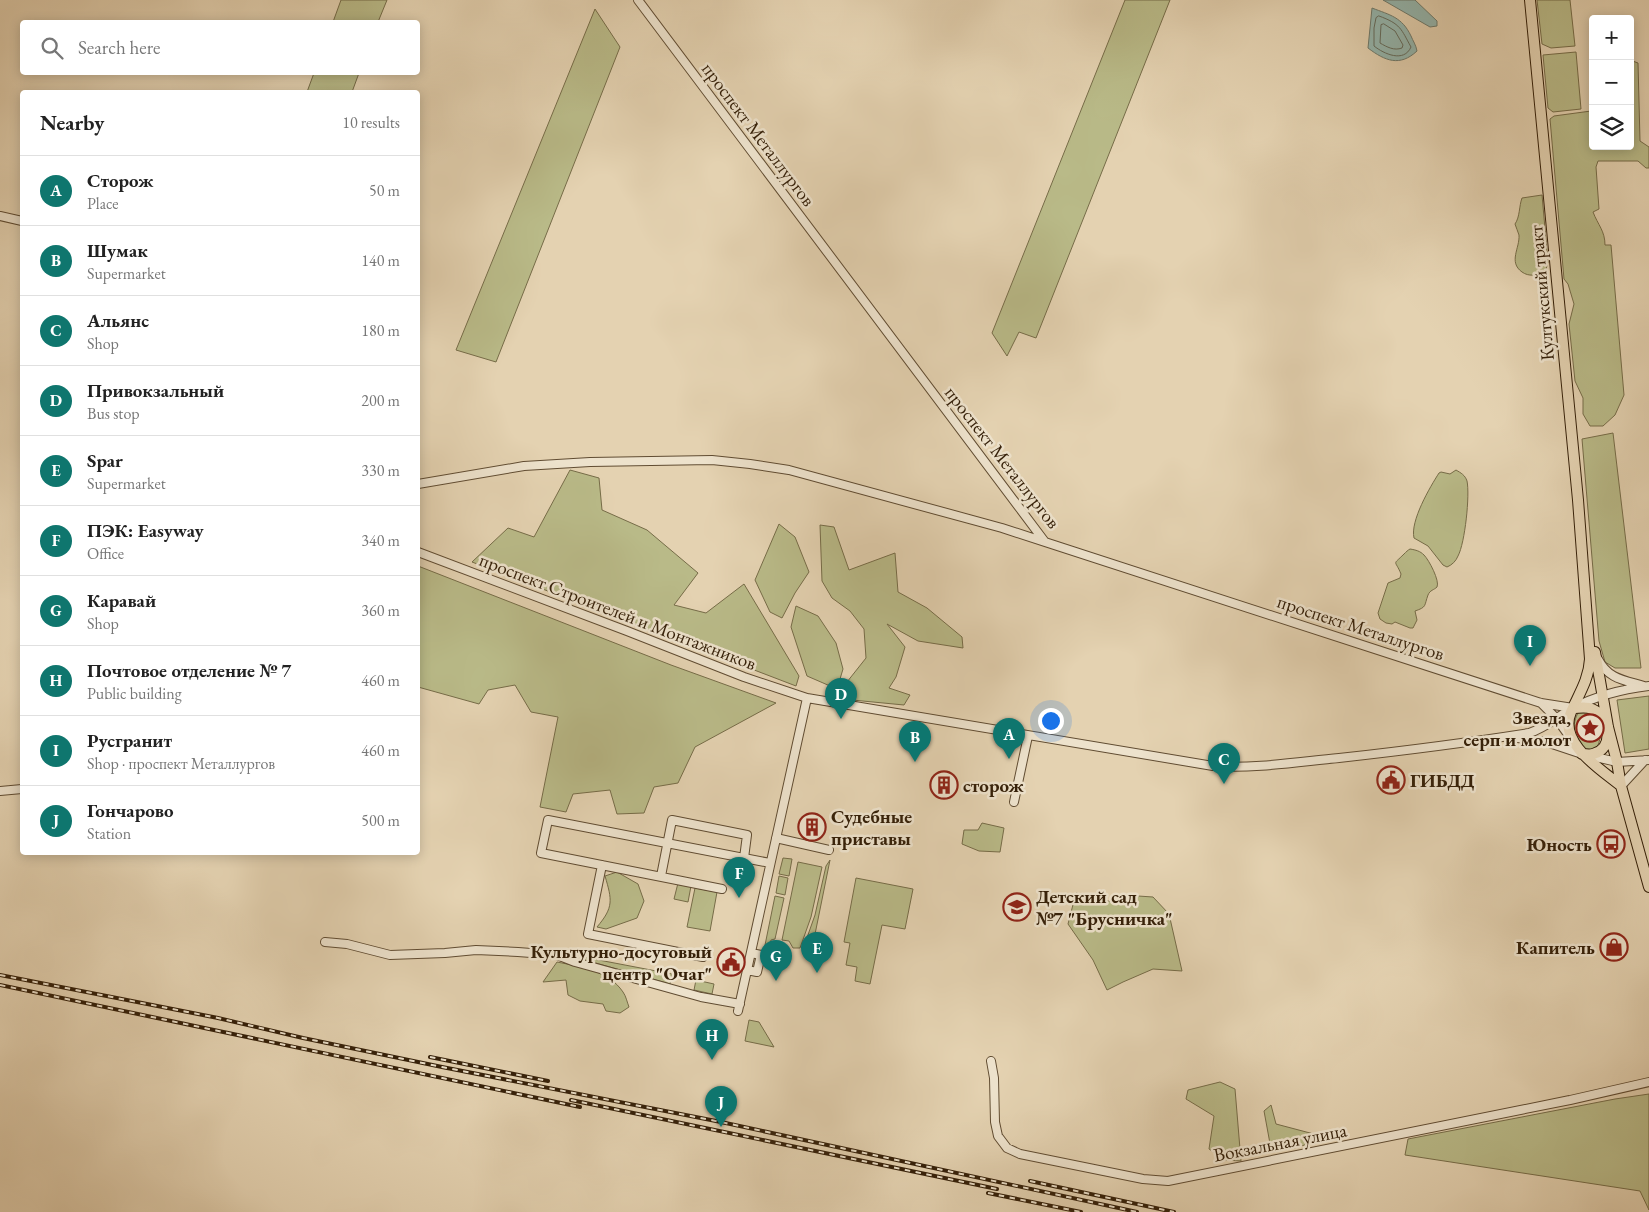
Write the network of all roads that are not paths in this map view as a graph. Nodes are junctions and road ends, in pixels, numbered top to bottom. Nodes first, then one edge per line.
1 (638, 0) edge
2 (1530, 0) edge
3 (0, 216) edge
4 (20, 221) edge
5 (420, 484) edge
6 (1045, 542) junction
7 (420, 553) edge
8 (1585, 584) junction
9 (1594, 650) junction
10 (1648, 686) edge
11 (1603, 696) junction
12 (807, 698) junction
13 (1541, 703) junction
14 (1573, 708) junction
15 (1557, 719) junction
16 (1608, 728) junction
17 (1028, 736) junction
18 (1504, 737) junction
19 (1572, 740) junction
20 (1582, 754) junction
21 (1647, 760) edge
22 (1617, 762) junction
23 (1621, 786) junction
24 (20, 790) edge
25 (0, 791) edge
26 (1014, 802) dead end
27 (776, 838) junction
28 (667, 844) junction
29 (829, 850) dead end
30 (744, 858) junction
31 (770, 863) junction
32 (602, 865) junction
33 (661, 876) junction
34 (1649, 887) edge
35 (722, 888) dead end
36 (325, 942) dead end
37 (703, 957) dead end
38 (991, 1061) dead end
39 (1649, 1082) edge

1 - 6 street, проспект Металлургов
2 - 8 main road, Култукский тракт
3 - 4 street
5 - 6 street
6 - 13 street, проспект Металлургов
7 - 12 street, проспект Строителей и Монтажников
8 - 9 main road
8 - 14 main road
9 - 10 street
9 - 11 main road
10 - 11 street, проспект Строителей и Монтажников
11 - 14 street, проспект Строителей и Монтажников
11 - 16 main road
12 - 17 street, проспект Строителей и Монтажников
12 - 27 street
13 - 14 street, проспект Металлургов
13 - 15 street, проспект Металлургов
14 - 15 street, проспект Строителей и Монтажников
14 - 16 main road
14 - 19 main road
15 - 18 street, проспект Строителей и Монтажников
15 - 19 street, проспект Металлургов
16 - 20 main road
16 - 22 main road
17 - 18 street, проспект Строителей и Монтажников
17 - 26 street
18 - 20 street, проспект Строителей и Монтажников
19 - 20 main road
20 - 22 street, проспект Строителей и Монтажников
20 - 23 main road
21 - 22 street, проспект Строителей и Монтажников
21 - 23 street
22 - 23 main road
23 - 34 main road
24 - 25 street
27 - 29 street
27 - 31 street
28 - 30 street
28 - 30 street
28 - 32 street
28 - 33 street
30 - 31 street
31 - 36 street
32 - 33 street
32 - 37 street
33 - 35 street
38 - 39 street, Вокзальная улица

